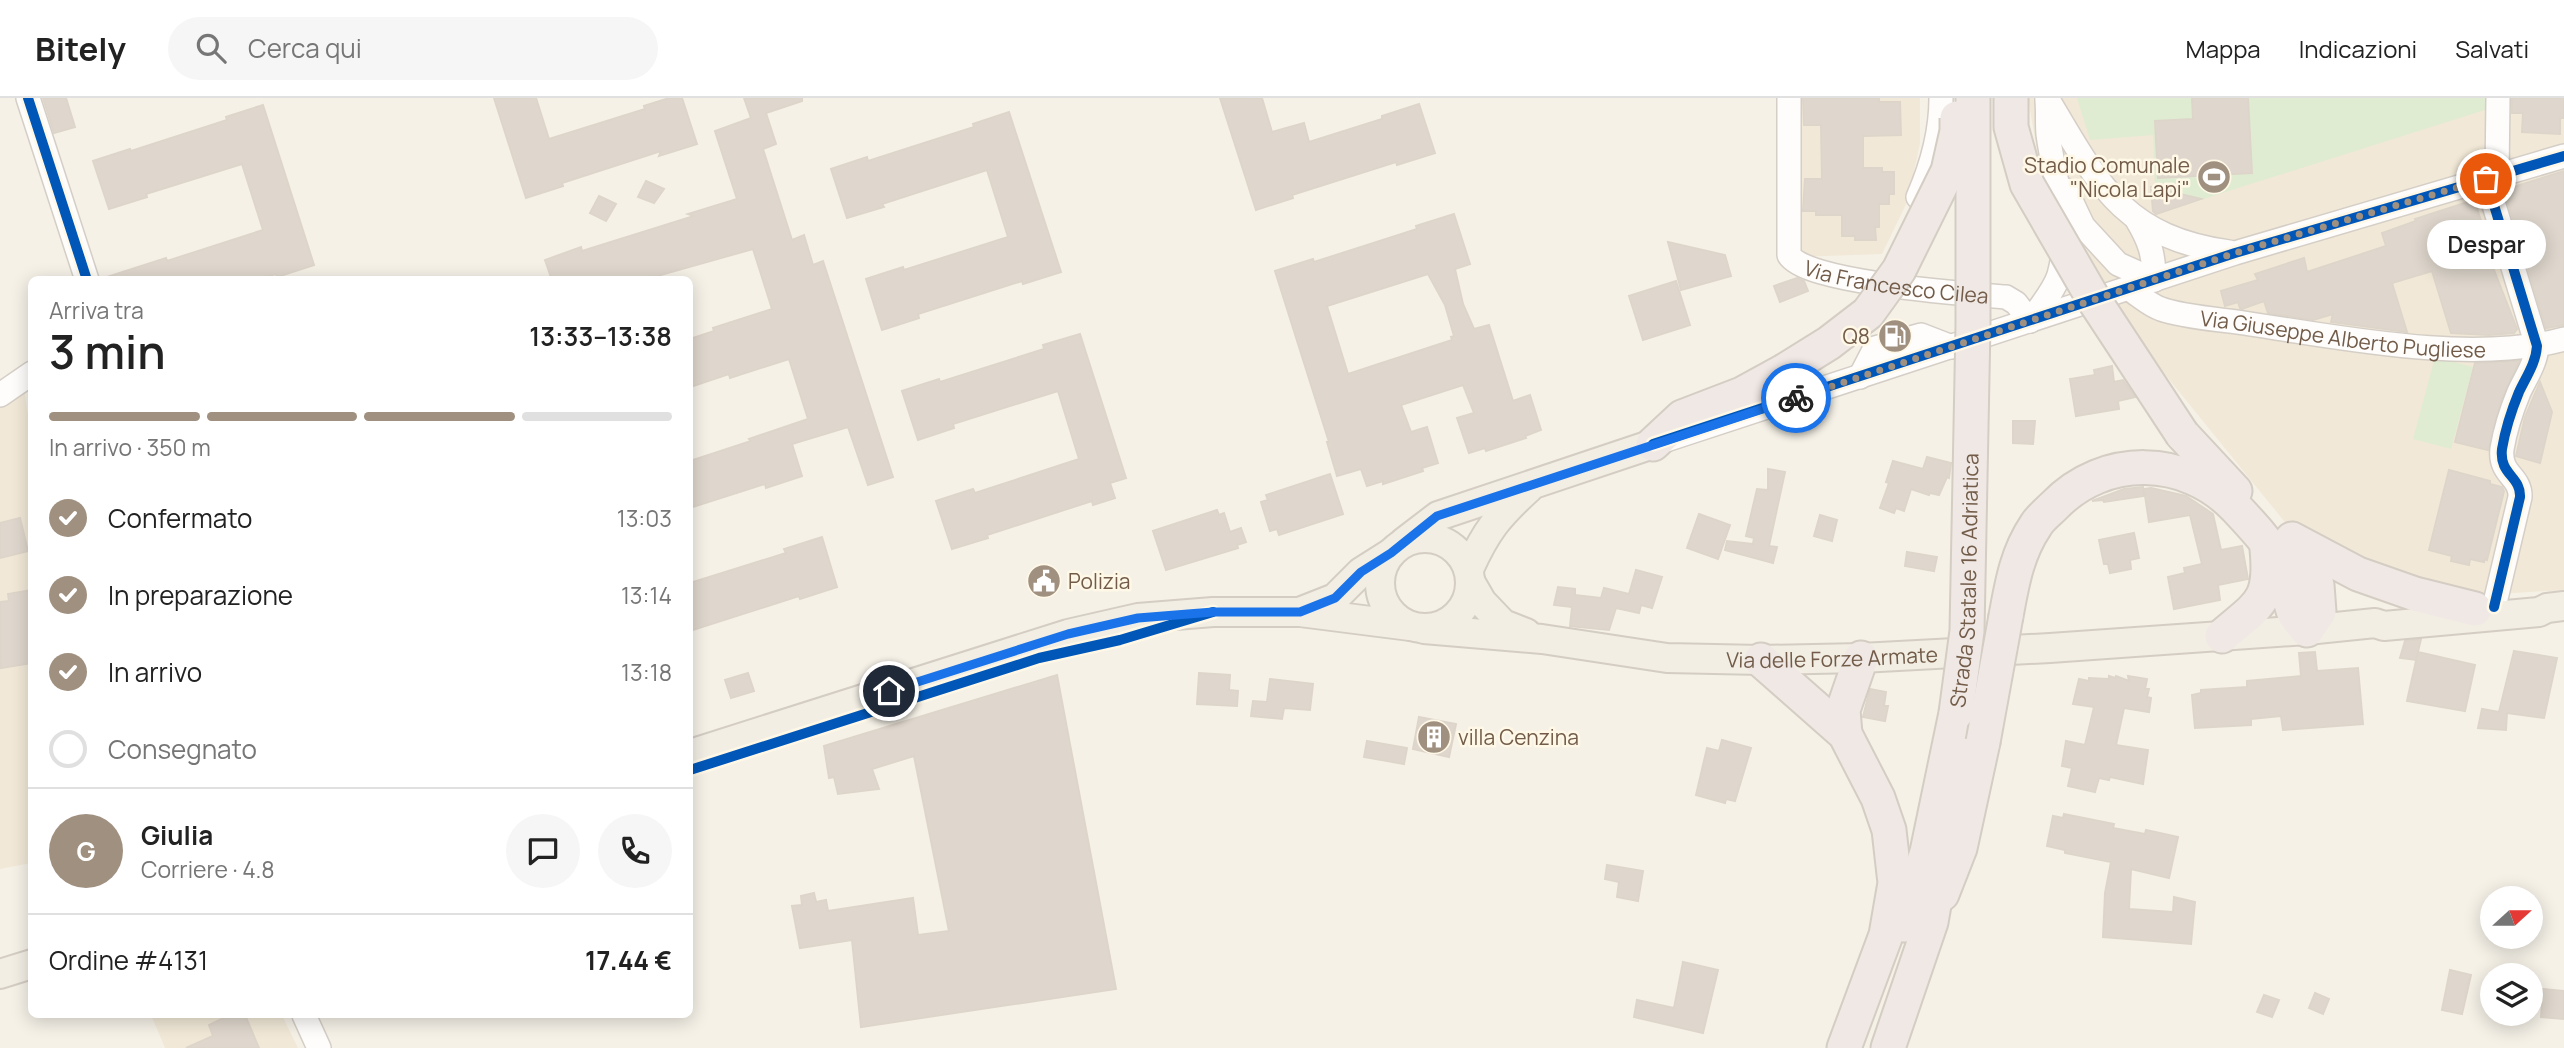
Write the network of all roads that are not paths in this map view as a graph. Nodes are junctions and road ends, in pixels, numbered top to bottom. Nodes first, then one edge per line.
1 (28, 98) edge
2 (1790, 98) edge
3 (1941, 98) edge
4 (1957, 98) edge
5 (1973, 98) edge
6 (1991, 98) edge
7 (2011, 98) edge
8 (2047, 98) edge
9 (2498, 98) edge
10 (2564, 156) edge
11 (2057, 172) junction
12 (2491, 177) junction
13 (2137, 220) junction
14 (2235, 253) junction
15 (86, 276) edge
16 (2154, 280) junction
17 (1873, 284) junction
18 (2129, 289) junction
19 (2030, 321) junction
20 (2564, 339) edge
21 (2537, 346) junction
22 (28, 376) edge
23 (0, 394) edge
24 (1653, 444) junction
25 (1536, 481) junction
26 (2281, 543) junction
27 (1396, 548) junction
28 (1470, 576) junction
29 (2556, 607) edge
30 (2484, 608) junction
31 (1300, 612) junction
32 (2375, 623) junction
33 (1417, 628) junction
34 (2307, 630) junction
35 (2222, 636) junction
36 (1542, 639) junction
37 (1861, 658) junction
38 (1761, 660) junction
39 (1971, 723) junction
40 (1845, 734) junction
41 (693, 753) edge
42 (28, 965) edge
43 (0, 974) edge
44 (305, 1018) edge
45 (319, 1048) edge
46 (1844, 1048) edge
47 (1863, 1048) edge
48 (1888, 1048) edge

1 - 15 street
2 - 17 street, Via Francesco Cilea
3 - 17 street
4 - 24 highway, bridge
5 - 39 highway, Strada Statale 16 Adriatica, bridge
6 - 39 highway, Strada Statale 16 Adriatica
7 - 26 highway, bridge
8 - 11 street
8 - 13 street
9 - 12 street
10 - 12 street
11 - 16 street
11 - 19 street
12 - 14 street
12 - 21 street
13 - 14 street
13 - 16 street
14 - 16 street
16 - 18 street
17 - 19 street, Via Francesco Cilea
18 - 19 street
18 - 21 street, Via Giuseppe Alberto Pugliese
19 - 24 street
20 - 21 street, Via Giuseppe Alberto Pugliese
21 - 30 street
22 - 23 street
24 - 25 main road
25 - 27 main road
25 - 28 main road
26 - 30 highway
26 - 34 highway
26 - 35 highway
26 - 39 highway, bridge
27 - 28 main road
27 - 31 main road
27 - 33 main road
28 - 33 main road
28 - 36 main road, Via delle Forze Armate
29 - 30 main road, Via delle Forze Armate
29 - 32 main road, Via delle Forze Armate
30 - 32 main road, Via delle Forze Armate
31 - 33 main road, Via delle Forze Armate
31 - 41 main road
32 - 34 main road, Via delle Forze Armate
33 - 36 main road, Via delle Forze Armate
34 - 35 main road, Via delle Forze Armate
35 - 37 main road, Via delle Forze Armate
36 - 38 main road, Via delle Forze Armate
37 - 38 main road, Via delle Forze Armate
37 - 40 highway
38 - 40 highway
39 - 47 highway, Strada Statale 16 Adriatica
39 - 48 highway, Strada Statale 16 Adriatica
40 - 46 highway
42 - 43 main road
44 - 45 street

